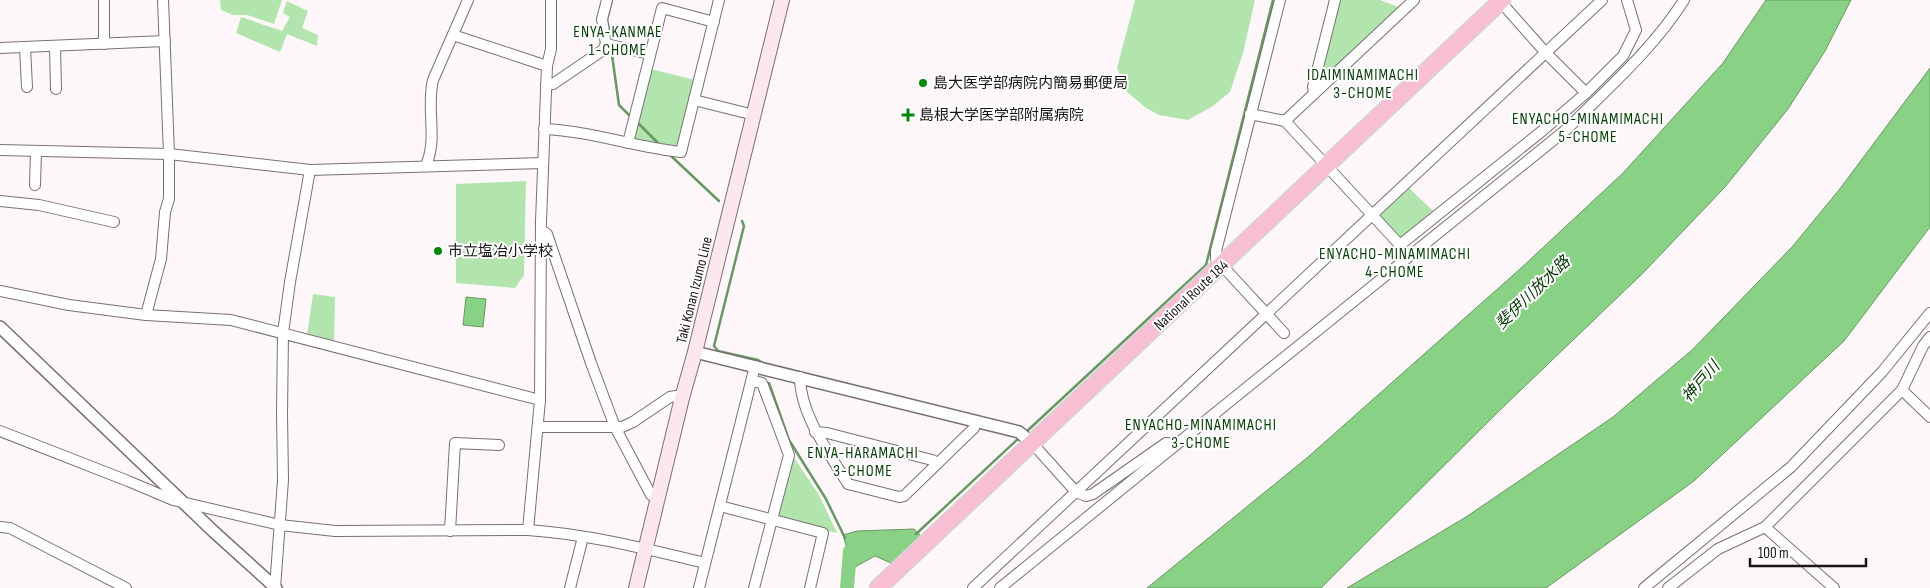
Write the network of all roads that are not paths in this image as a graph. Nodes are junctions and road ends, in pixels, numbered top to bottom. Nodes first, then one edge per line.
1 (104, 0) edge
2 (163, 0) edge
3 (468, 0) edge
4 (551, 0) edge
5 (607, 0) edge
6 (719, 0) edge
7 (782, 0) edge
8 (1280, 0) edge
9 (1335, 0) edge
10 (1414, 0) edge
11 (1602, 0) edge
12 (1684, 0) edge
13 (1501, 1) edge
14 (1630, 2) edge
15 (714, 22) junction
16 (453, 35) junction
17 (165, 41) junction
18 (104, 44) junction
19 (606, 44) junction
20 (55, 46) junction
21 (25, 47) junction
22 (0, 48) edge
23 (1546, 52) junction
24 (650, 54) junction
25 (547, 66) junction
26 (546, 85) junction
27 (27, 87) dead end
28 (56, 89) dead end
29 (1314, 93) junction
30 (1586, 93) junction
31 (694, 100) junction
32 (1250, 114) junction
33 (754, 115) junction
34 (1285, 122) junction
35 (544, 130) junction
36 (628, 143) junction
37 (0, 150) edge
38 (36, 151) junction
39 (169, 154) junction
40 (543, 163) junction
41 (426, 165) junction
42 (1326, 166) junction
43 (310, 170) junction
44 (35, 185) dead end
45 (0, 201) edge
46 (1372, 214) junction
47 (114, 222) dead end
48 (542, 230) junction
49 (1222, 266) junction
50 (0, 291) edge
51 (1930, 313) edge
52 (1266, 314) junction
53 (146, 315) junction
54 (0, 327) edge
55 (283, 333) junction
56 (1284, 334) dead end
57 (1930, 338) edge
58 (695, 352) junction
59 (755, 366) junction
60 (800, 377) junction
61 (752, 381) junction
62 (1902, 390) junction
63 (682, 398) junction
64 (540, 400) junction
65 (1930, 416) edge
66 (976, 422) junction
67 (538, 427) junction
68 (615, 427) junction
69 (0, 432) edge
70 (815, 432) junction
71 (1032, 443) junction
72 (499, 444) dead end
73 (1177, 444) junction
74 (938, 463) junction
75 (1076, 492) junction
76 (651, 495) dead end
77 (185, 503) junction
78 (720, 506) junction
79 (772, 520) junction
80 (280, 525) junction
81 (0, 527) edge
82 (1765, 527) junction
83 (528, 530) junction
84 (450, 531) junction
85 (583, 537) junction
86 (646, 549) junction
87 (705, 563) junction
88 (126, 588) edge
89 (275, 588) edge
90 (570, 588) edge
91 (636, 588) edge
92 (699, 588) edge
93 (754, 588) edge
94 (810, 588) edge
95 (878, 588) edge
96 (972, 588) edge
97 (1000, 588) edge
98 (1644, 588) edge
99 (1668, 588) edge
100 (1834, 588) edge

1 - 18 street
2 - 17 street
3 - 16 street
4 - 25 street
5 - 19 street
6 - 15 street
7 - 33 main road, Taki Konan Izumo Line
8 - 32 street
9 - 29 street
10 - 29 street
11 - 23 street
12 - 73 street
13 - 23 street
13 - 42 highway, National Route 184
14 - 30 street
15 - 24 street
15 - 31 street
16 - 25 street
16 - 41 street
17 - 18 street
17 - 39 street
18 - 20 street
19 - 24 street
19 - 26 street
20 - 21 street
20 - 28 street
21 - 22 street
21 - 27 street
23 - 30 street
23 - 46 street
24 - 36 street
25 - 26 street
26 - 35 street
29 - 34 street
30 - 46 street
31 - 33 street
31 - 36 street
32 - 34 street
32 - 49 street
33 - 58 main road, Taki Konan Izumo Line
34 - 42 street
35 - 36 street
35 - 40 street
37 - 38 street
38 - 39 street
38 - 44 street
39 - 43 street
39 - 53 street
40 - 41 street
40 - 48 street
41 - 43 street
42 - 46 street
42 - 49 highway, National Route 184
43 - 55 street
45 - 47 street
46 - 52 street
48 - 64 street
48 - 68 street
49 - 52 street
49 - 71 highway, National Route 184
50 - 53 street
51 - 98 street
52 - 56 street
52 - 75 street
53 - 55 street
54 - 77 street
55 - 64 street
55 - 80 street
57 - 62 street
58 - 59 street
58 - 63 main road, Taki Konan Izumo Line
59 - 60 street
59 - 61 street
60 - 66 street
60 - 70 street
61 - 78 street
61 - 79 street
62 - 65 street
62 - 82 street
63 - 68 street
63 - 86 main road, Taki Konan Izumo Line
64 - 67 street
66 - 71 street
66 - 74 street
67 - 68 street
67 - 83 street
68 - 76 street
69 - 77 street
70 - 74 street
70 - 74 street
71 - 75 street
71 - 95 highway, National Route 184
72 - 84 street
73 - 75 street
73 - 97 street
75 - 96 street
77 - 80 street
77 - 89 street
78 - 79 street
78 - 87 street
79 - 93 street
79 - 94 street
80 - 84 street
80 - 89 street
81 - 88 street
82 - 99 street
82 - 100 street
83 - 84 street
83 - 85 street
85 - 86 street
85 - 90 street
86 - 87 street
86 - 91 main road, Taki Konan Izumo Line
87 - 92 street

